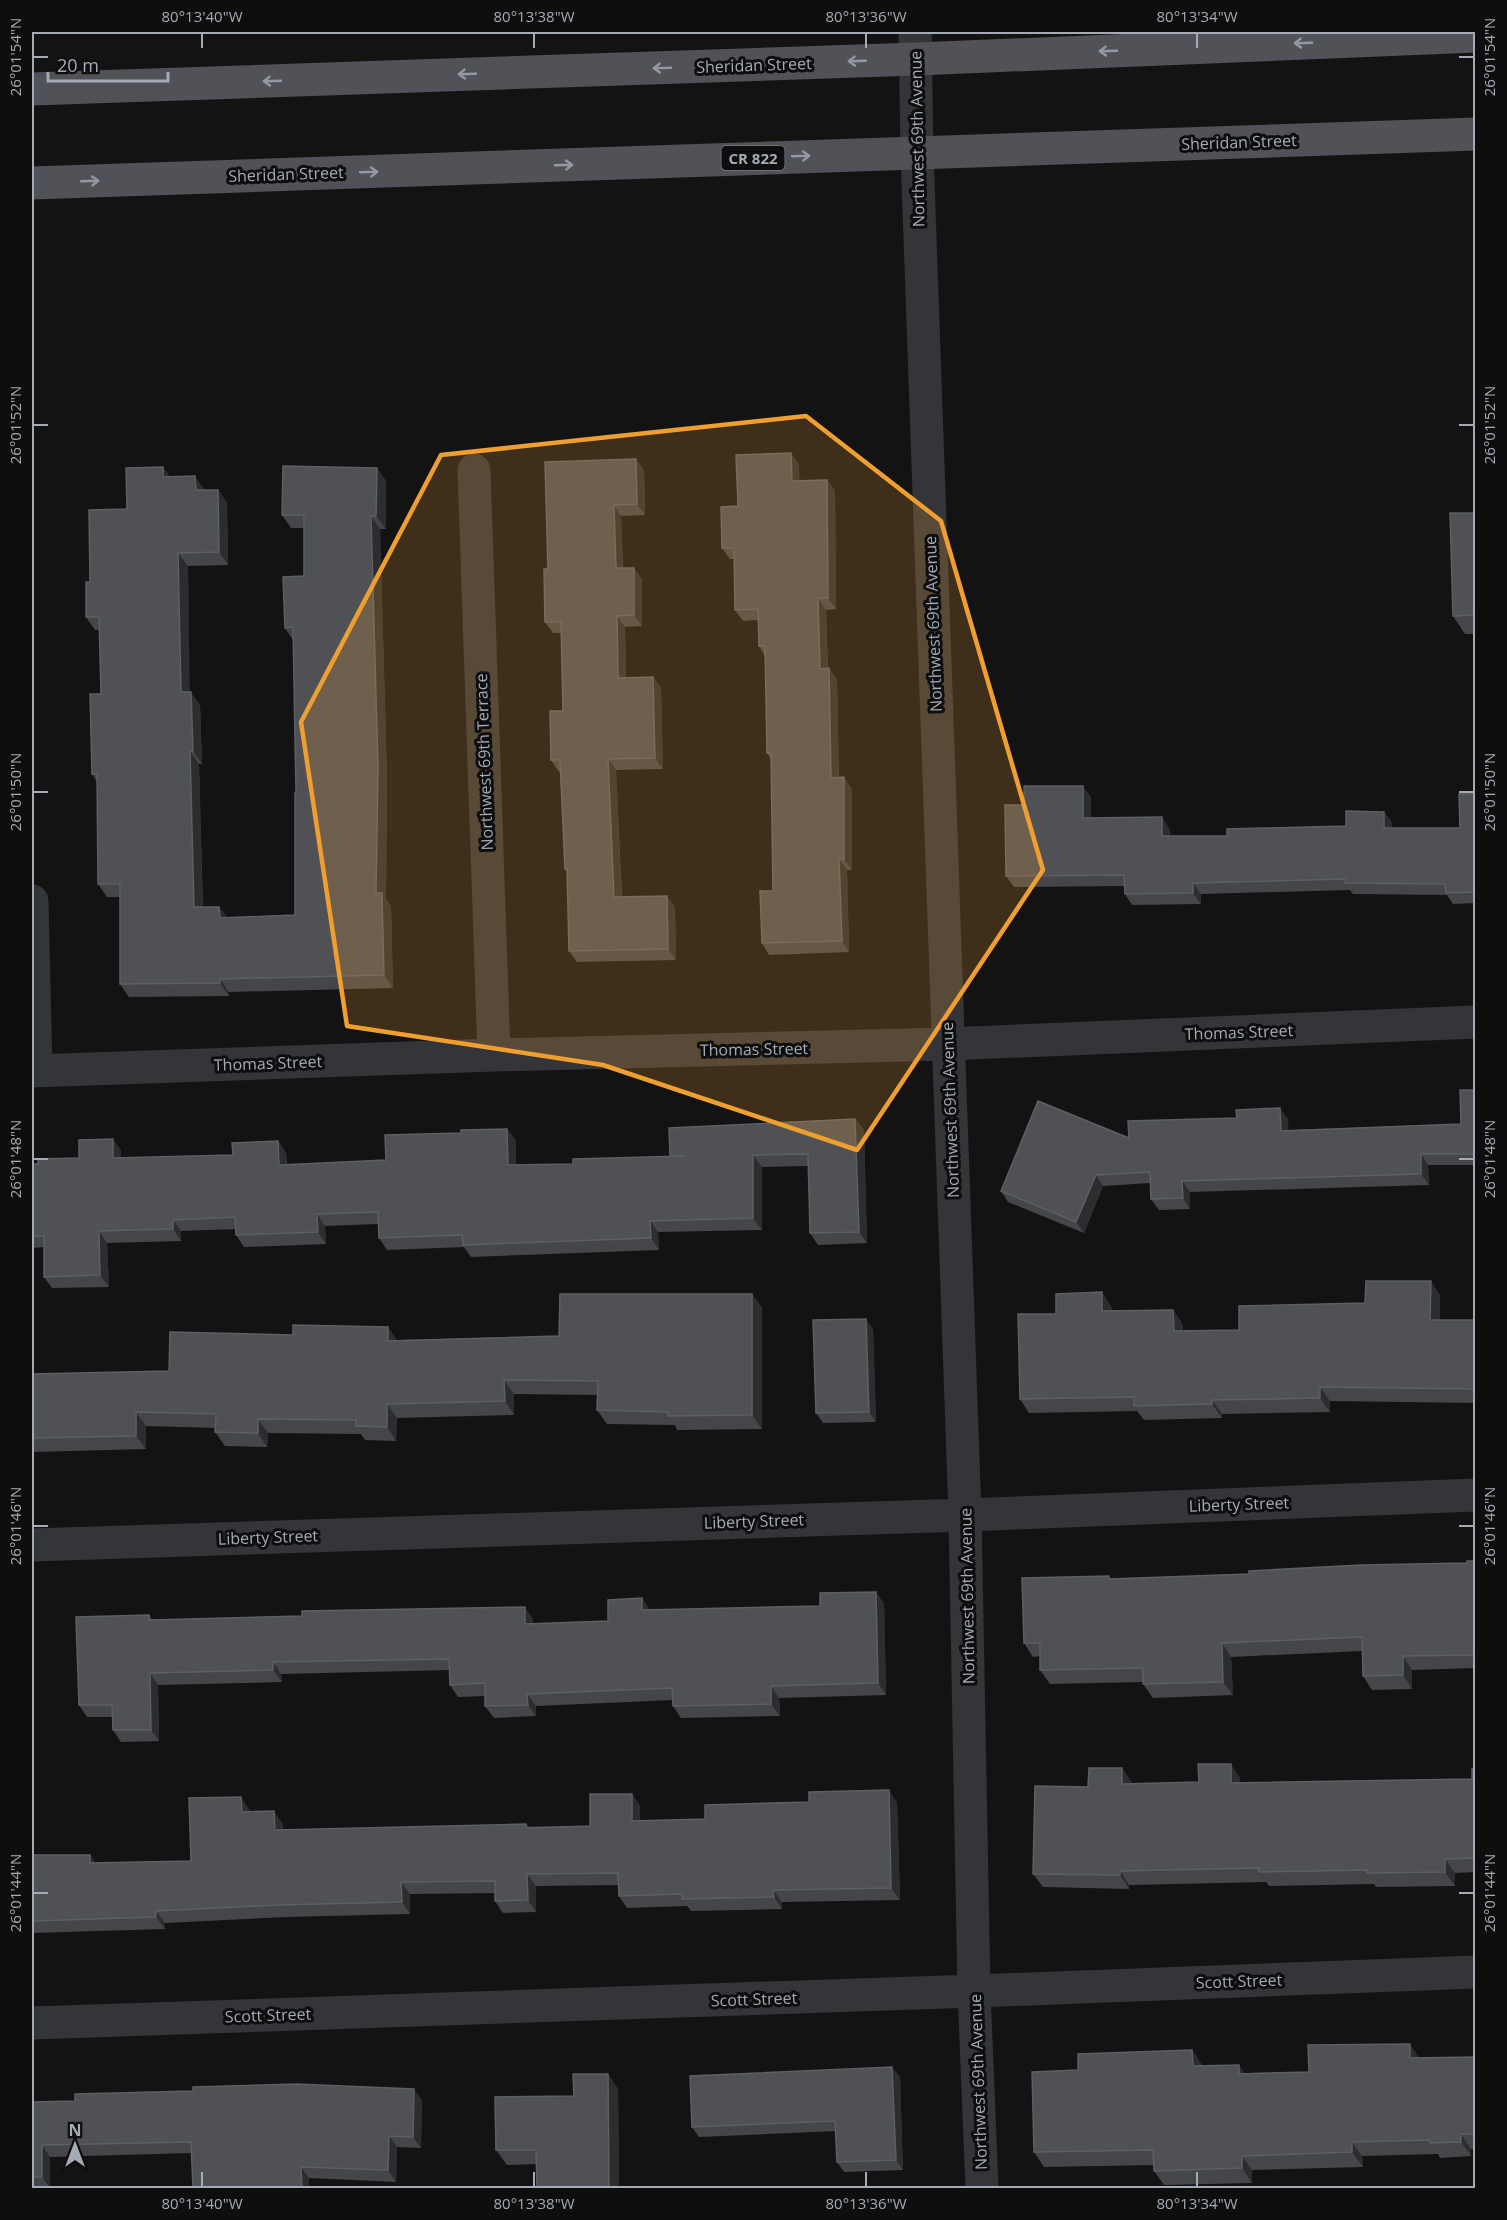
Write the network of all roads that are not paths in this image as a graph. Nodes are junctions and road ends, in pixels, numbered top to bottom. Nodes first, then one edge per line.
1 (1476, 36) edge
2 (915, 45) edge
3 (32, 89) edge
4 (1476, 134) edge
5 (917, 152) junction
6 (32, 183) edge
7 (474, 470) dead end
8 (32, 901) edge
9 (1476, 1022) edge
10 (947, 1044) junction
11 (494, 1055) junction
12 (34, 1071) edge
13 (1476, 1495) edge
14 (965, 1515) junction
15 (32, 1545) edge
16 (1476, 1972) edge
17 (974, 1991) junction
18 (32, 2022) edge
19 (982, 2188) edge

1 -> 2 main road, Sheridan Street
2 -> 3 main road, Sheridan Street
2 - 5 street, Northwest 69th Avenue
4 - 5 main road, Sheridan Street / CR 822
6 -> 5 main road, Sheridan Street / CR 822
5 - 10 street, Northwest 69th Avenue
7 - 11 street, Northwest 69th Terrace
8 - 12 street
9 - 10 street, Thomas Street
10 - 11 street, Thomas Street
10 - 14 street, Northwest 69th Avenue
11 - 12 street, Thomas Street
13 - 14 street, Liberty Street
14 - 15 street, Liberty Street
14 - 17 street, Northwest 69th Avenue
16 - 17 street, Scott Street
17 - 18 street, Scott Street
17 - 19 street, Northwest 69th Avenue

